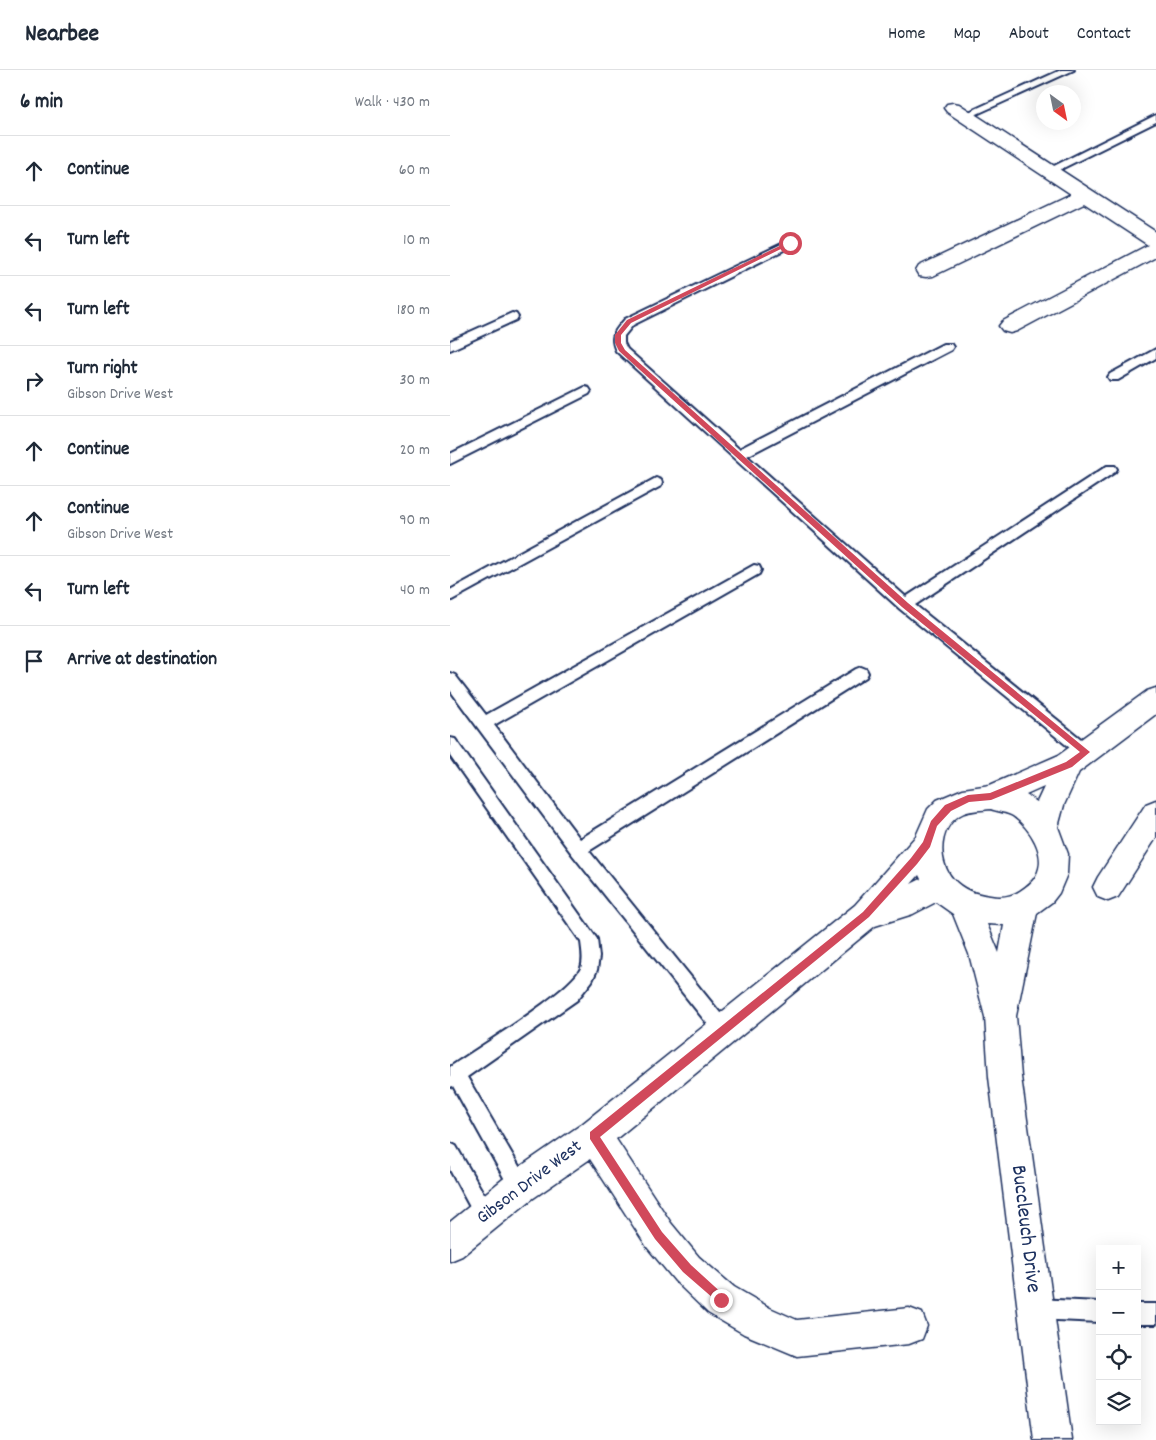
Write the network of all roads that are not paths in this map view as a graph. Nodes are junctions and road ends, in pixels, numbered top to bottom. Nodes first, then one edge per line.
1 (1069, 70) edge
2 (959, 112) joint
3 (1156, 118) edge
4 (1048, 171) junction
5 (1085, 194) junction
6 (1151, 231) edge
7 (790, 243) dead end
8 (1156, 250) edge
9 (926, 271) dead end
10 (512, 317) dead end
11 (1010, 326) dead end
12 (450, 346) edge
13 (947, 348) dead end
14 (1156, 353) edge
15 (1114, 378) dead end
16 (585, 391) dead end
17 (739, 455) junction
18 (450, 459) edge
19 (1112, 469) dead end
20 (656, 483) dead end
21 (754, 570) dead end
22 (450, 596) edge
23 (905, 605) junction
24 (861, 673) dead end
25 (450, 679) edge
26 (1156, 699) edge
27 (483, 724) junction
28 (453, 754) edge
29 (1078, 758) junction
30 (991, 797) junction
31 (1156, 813) edge
32 (1044, 826) junction
33 (927, 844) junction
34 (578, 849) junction
35 (939, 885) junction
36 (1108, 887) dead end
37 (965, 905) junction
38 (1023, 906) junction
39 (866, 914) junction
40 (1001, 1017) junction
41 (723, 1030) junction
42 (453, 1076) edge
43 (594, 1136) junction
44 (450, 1152) edge
45 (520, 1187) junction
46 (486, 1215) junction
47 (450, 1244) edge
48 (1035, 1309) junction
49 (1096, 1312) edge
50 (1141, 1314) edge
51 (1156, 1314) edge
52 (909, 1326) dead end
53 (1053, 1440) edge

1 - 2 lane
2 - 4 street
3 - 4 lane
4 - 5 street
5 - 6 street
5 - 9 street
7 - 17 lane
8 - 11 street
10 - 12 lane
13 - 17 lane
14 - 15 lane
16 - 18 lane
17 - 23 lane
19 - 23 lane
20 - 22 lane
21 - 27 lane
23 - 29 lane
24 - 34 lane
25 - 27 lane
26 - 29 street
27 - 34 lane
28 - 42 lane
29 - 30 street
29 - 32 street
30 - 32 street
30 - 33 street
31 - 36 street
32 - 38 street
33 - 35 street
33 - 39 street, Gibson Drive West
34 - 41 lane
35 - 37 street
35 - 39 street, Gibson Drive West
37 - 38 street
37 - 40 street, Buccleuch Drive
38 - 40 street, Buccleuch Drive
39 - 41 street, Gibson Drive West
40 - 48 street, Buccleuch Drive
41 - 43 street, Gibson Drive West
42 - 45 lane
43 - 45 street, Gibson Drive West
43 - 52 street
44 - 46 lane
45 - 46 street, Gibson Drive West
46 - 47 street, Gibson Drive West
48 - 49 lane
48 - 53 street, Buccleuch Drive
50 - 51 lane

